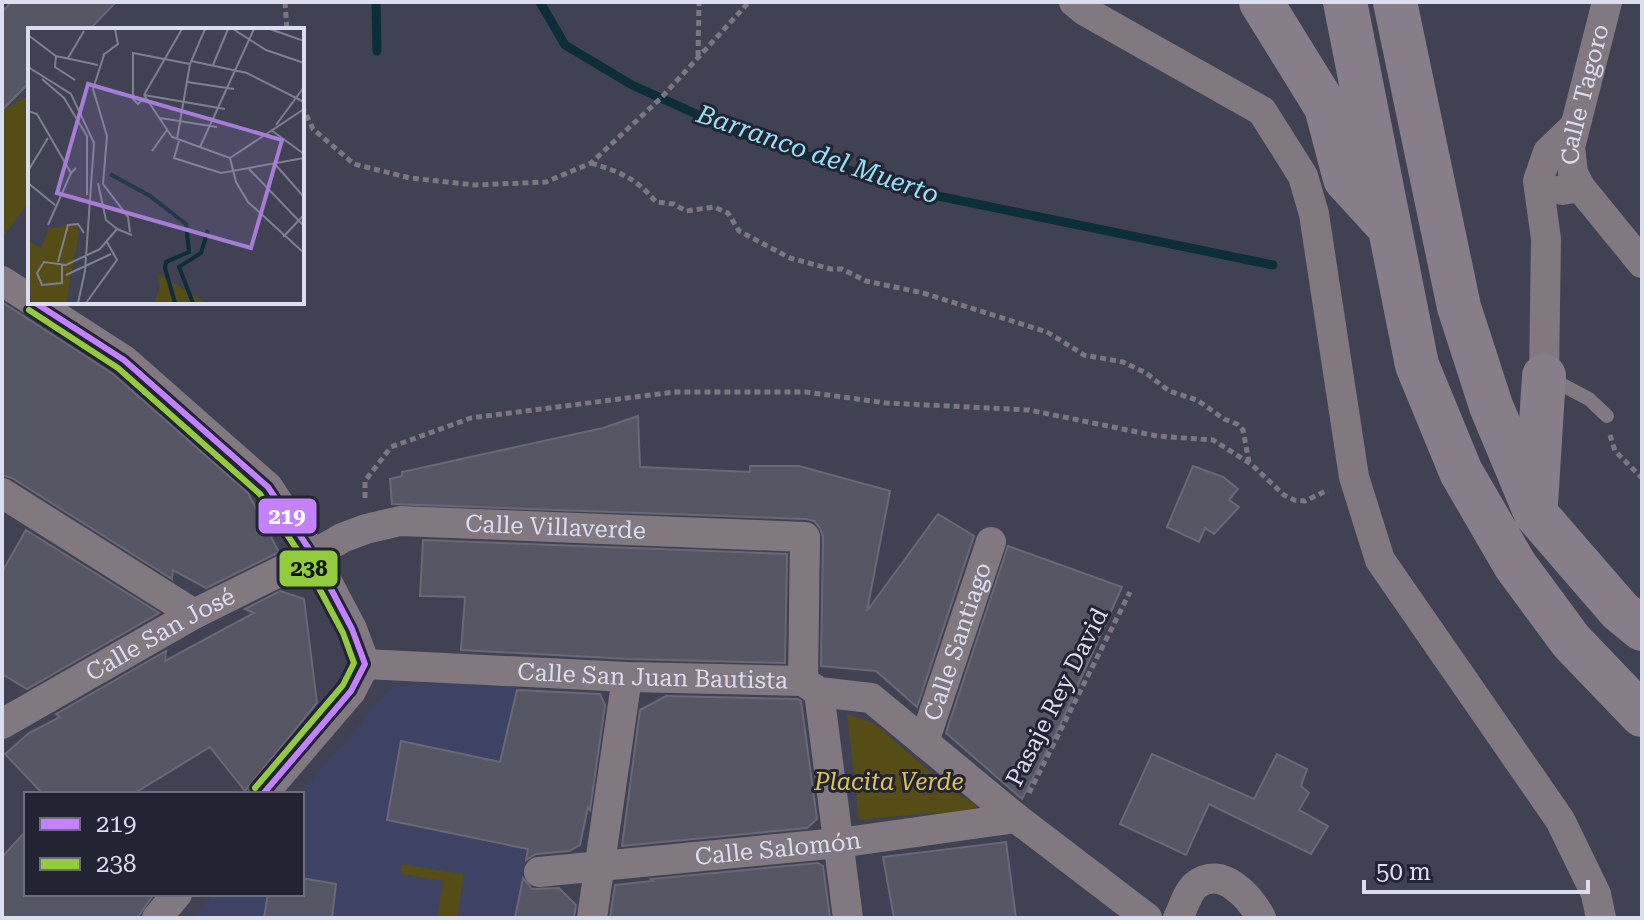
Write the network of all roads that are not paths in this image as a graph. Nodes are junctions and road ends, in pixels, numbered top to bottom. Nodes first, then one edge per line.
1 (1074, 2) edge
2 (1261, 2) edge
3 (1345, 2) edge
4 (1395, 2) edge
5 (1607, 2) edge
6 (1574, 127) junction
7 (1580, 187) junction
8 (1388, 226) junction
9 (1546, 239) junction
10 (1642, 263) edge
11 (2, 281) edge
12 (28, 298) edge
13 (37, 304) edge
14 (1544, 376) junction
15 (1607, 416) road end
16 (2, 493) edge
17 (1536, 514) junction
18 (991, 542) dead end
19 (313, 555) junction
20 (194, 614) junction
21 (1642, 629) edge
22 (365, 664) junction
23 (627, 677) junction
24 (811, 686) junction
25 (1642, 715) edge
26 (4, 719) edge
27 (924, 742) junction
28 (265, 792) edge
29 (1016, 818) junction
30 (839, 843) junction
31 (599, 868) junction
32 (539, 872) dead end
33 (175, 896) edge
34 (157, 918) edge
35 (592, 918) edge
36 (848, 918) edge
37 (1147, 918) edge
38 (1178, 918) edge
39 (1261, 918) edge
40 (1601, 918) edge

1 - 40 street
2 - 8 highway
3 - 8 highway
4 - 17 highway
5 - 6 street, Calle Tagoro
6 - 7 street, Calle Tagoro
6 - 9 street
7 - 9 street
7 - 10 street
8 - 25 highway
9 - 14 street
11 - 12 street
13 - 19 street
14 - 15 lane
14 - 17 highway
16 - 20 street
17 - 21 highway
18 - 27 street, Calle Santiago
19 - 20 street, Calle San José
19 - 22 street
19 - 24 street, Calle Villaverde
20 - 26 street, Calle San José
22 - 23 street, Calle San Juan Bautista
22 - 28 street
23 - 24 street, Calle San Juan Bautista
23 - 31 street
24 - 27 street, Calle San Juan Bautista
24 - 30 street
27 - 29 street, Calle San Juan Bautista
29 - 30 street, Calle Salomón
29 - 37 street, Calle San Juan Bautista
30 - 31 street, Calle Salomón
30 - 36 street
31 - 32 street, Calle Salomón
31 - 35 street
33 - 34 street
38 - 39 street

